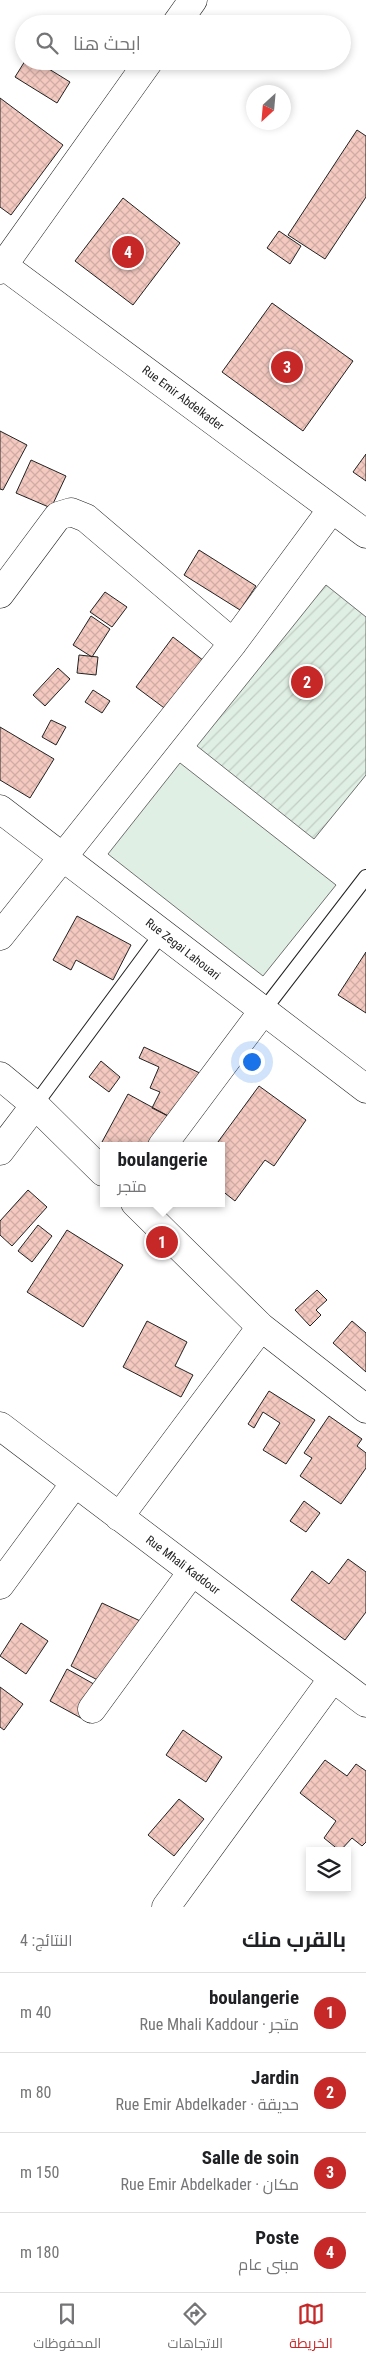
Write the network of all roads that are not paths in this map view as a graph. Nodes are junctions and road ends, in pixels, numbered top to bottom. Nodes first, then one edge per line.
1 (193, 0) edge
2 (182, 15) edge
3 (143, 70) edge
4 (1, 266) edge
5 (332, 509) junction
6 (366, 534) edge
7 (0, 594) edge
8 (233, 642) junction
9 (0, 809) edge
10 (63, 858) junction
11 (366, 878) edge
12 (162, 934) junction
13 (0, 936) edge
14 (263, 1011) junction
15 (0, 1076) edge
16 (366, 1089) edge
17 (35, 1105) junction
18 (165, 1142) edge
19 (0, 1151) edge
20 (100, 1169) edge
21 (139, 1207) edge
22 (261, 1327) junction
23 (366, 1409) edge
24 (0, 1426) edge
25 (75, 1483) junction
26 (119, 1517) junction
27 (192, 1572) junction
28 (0, 1584) edge
29 (333, 1678) junction
30 (366, 1703) edge
31 (92, 1709) dead end
32 (166, 1907) edge

1 - 2 street
3 - 4 street
4 - 5 street, Rue Emir Abdelkader
5 - 6 street, Rue Emir Abdelkader
5 - 8 street
7 - 8 street
8 - 10 street
9 - 10 street, Rue Zegai Lahouari
10 - 12 street, Rue Zegai Lahouari
10 - 13 street
11 - 14 lane
12 - 14 street, Rue Zegai Lahouari
12 - 17 lane
14 - 16 street, Rue Zegai Lahouari
14 - 18 street
15 - 17 street
17 - 19 street
17 - 20 street
21 - 22 street
22 - 23 street
22 - 26 street
24 - 25 street, Rue Mhali Kaddour
25 - 26 street, Rue Mhali Kaddour
25 - 28 street
26 - 27 street, Rue Mhali Kaddour
27 - 29 street, Rue Mhali Kaddour
27 - 31 street
29 - 30 street, Rue Mhali Kaddour
29 - 32 street

